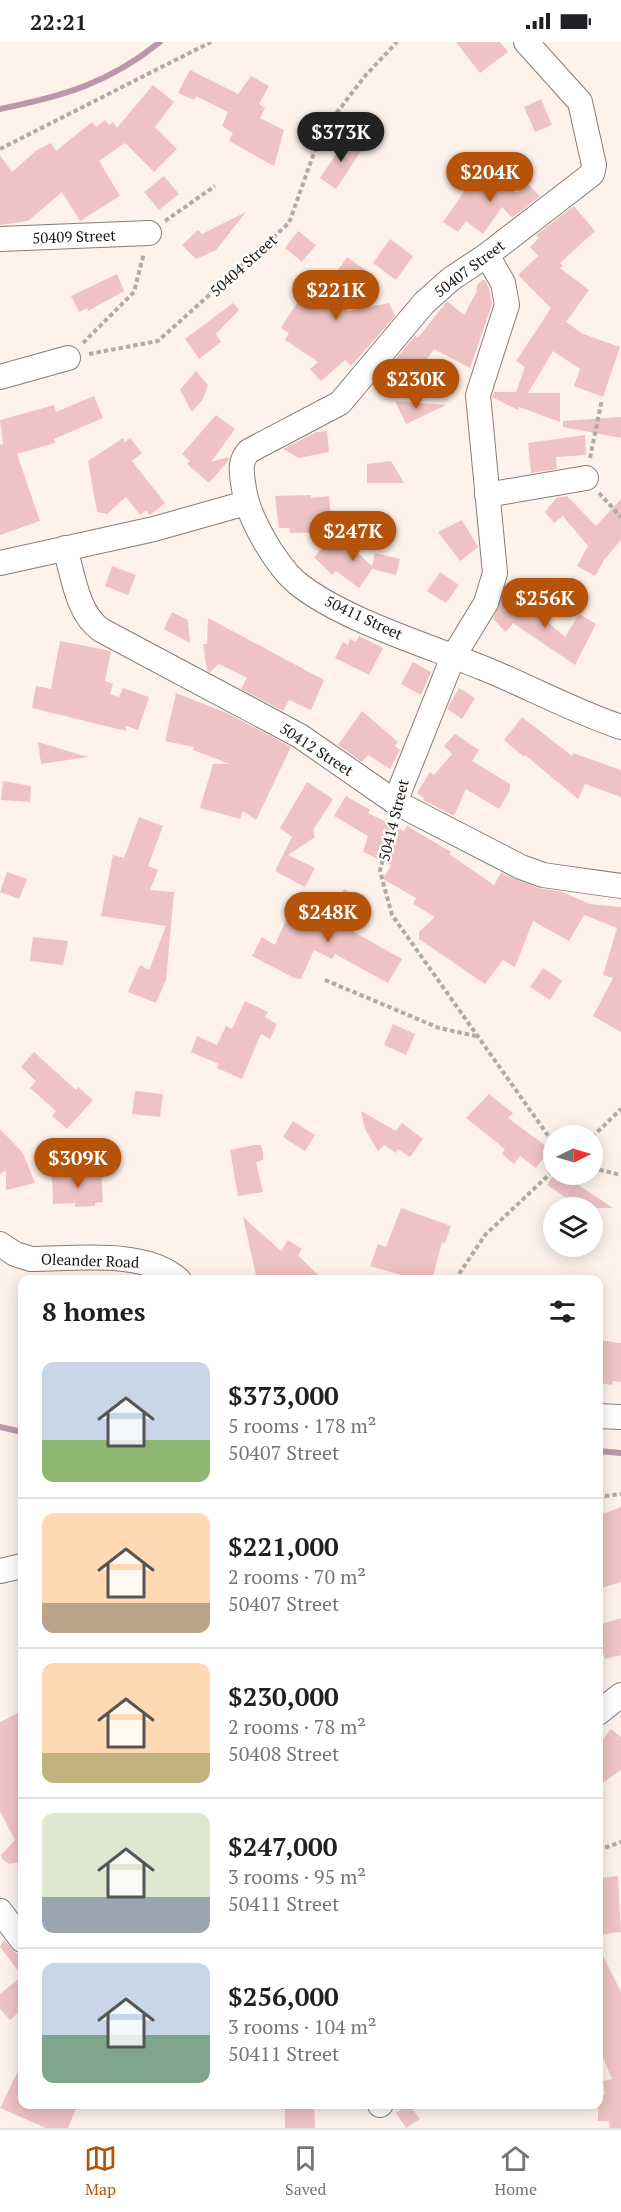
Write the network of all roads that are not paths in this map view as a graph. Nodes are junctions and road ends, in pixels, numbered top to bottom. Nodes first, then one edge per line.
1 (526, 42) edge
2 (149, 233) road end
3 (0, 239) edge
4 (487, 255) junction
5 (68, 358) road end
6 (0, 377) edge
7 (586, 478) dead end
8 (487, 495) junction
9 (246, 503) junction
10 (65, 548) junction
11 (0, 563) edge
12 (453, 657) junction
13 (621, 727) edge
14 (396, 802) junction
15 (621, 886) edge
16 (0, 1244) edge
17 (174, 1275) edge
18 (603, 1416) edge
19 (621, 1417) edge
20 (18, 1567) edge
21 (0, 1571) edge
22 (621, 1695) edge
23 (603, 1709) edge
24 (0, 1911) edge
25 (18, 1935) edge

1 - 4 street, 50407 Street
2 - 3 street, 50409 Street
4 - 8 street, 50414 Street
4 - 9 street, 50407 Street
5 - 6 street
7 - 8 street
8 - 12 street, 50414 Street
9 - 10 street
9 - 12 street, 50411 Street
10 - 11 street
10 - 14 street, 50412 Street
12 - 13 street, 50411 Street
12 - 14 street, 50414 Street
14 - 15 street, 50412 Street
16 - 17 street, Oleander Road
18 - 19 street
20 - 21 street
22 - 23 street
24 - 25 street

